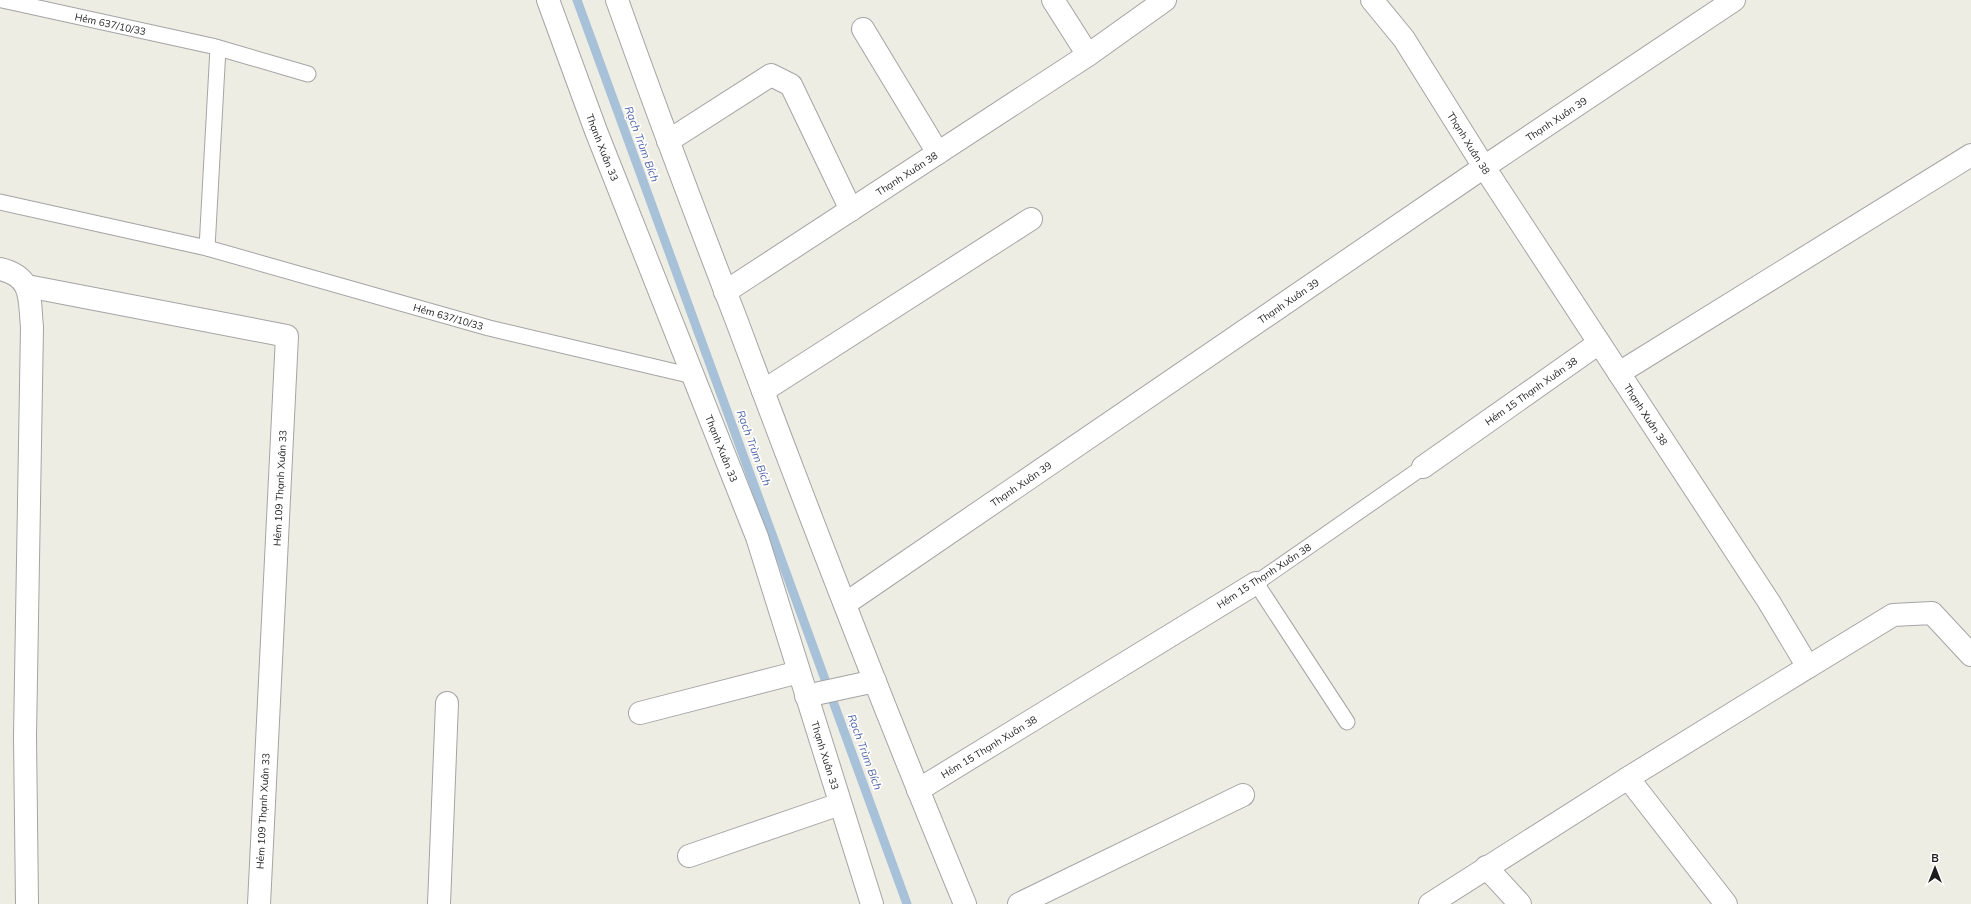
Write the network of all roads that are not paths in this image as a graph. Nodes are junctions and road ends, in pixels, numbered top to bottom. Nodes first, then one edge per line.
1 (2, 0) edge
2 (548, 0) edge
3 (617, 0) edge
4 (1053, 0) edge
5 (1165, 0) edge
6 (1372, 0) edge
7 (1734, 0) edge
8 (863, 29) dead end
9 (218, 48) junction
10 (1088, 55) junction
11 (308, 74) dead end
12 (668, 141) junction
13 (938, 153) junction
14 (1971, 155) edge
15 (1484, 167) junction
16 (0, 202) edge
17 (851, 210) junction
18 (1031, 219) dead end
19 (207, 248) junction
20 (0, 269) edge
21 (27, 286) junction
22 (725, 292) junction
23 (1599, 344) junction
24 (1619, 373) junction
25 (693, 376) junction
26 (762, 391) junction
27 (1423, 467) joint
28 (1256, 583) junction
29 (844, 604) junction
30 (1971, 656) edge
31 (1808, 667) junction
32 (799, 672) junction
33 (875, 681) junction
34 (806, 696) junction
35 (447, 703) dead end
36 (640, 713) dead end
37 (1347, 722) dead end
38 (1628, 778) junction
39 (918, 790) junction
40 (1243, 795) dead end
41 (840, 804) junction
42 (689, 856) dead end
43 (1486, 867) junction
44 (28, 904) edge
45 (259, 904) edge
46 (439, 904) edge
47 (872, 904) edge
48 (965, 904) edge
49 (1019, 904) edge
50 (1430, 904) edge
51 (1520, 904) edge
52 (1726, 904) edge

1 - 9 lane, Hẻm 637/10/33
2 - 25 street, Thạnh Xuân 33
3 - 12 street
4 - 10 street
5 - 10 street, Thạnh Xuân 38
6 - 15 street, Thạnh Xuân 38
7 - 15 street, Thạnh Xuân 39
8 - 13 street
9 - 11 lane, Hẻm 637/10/33
9 - 19 lane
10 - 13 street, Thạnh Xuân 38
12 - 17 street
12 - 22 street
13 - 17 street, Thạnh Xuân 38
14 - 24 street
15 - 23 street, Thạnh Xuân 38
15 - 29 street, Thạnh Xuân 39
16 - 19 lane, Hẻm 637/10/33
17 - 22 street, Thạnh Xuân 38
18 - 26 street
19 - 25 lane, Hẻm 637/10/33
20 - 21 street
21 - 44 street
21 - 45 street, Hẻm 109 Thạnh Xuân 33
22 - 26 street
23 - 24 street, Thạnh Xuân 38
23 - 27 street, Hẻm 15 Thạnh Xuân 38
24 - 31 street, Thạnh Xuân 38
25 - 32 street, Thạnh Xuân 33
26 - 29 street
27 - 28 lane, Hẻm 15 Thạnh Xuân 38
28 - 37 lane
28 - 39 street, Hẻm 15 Thạnh Xuân 38
29 - 33 street
30 - 31 street
31 - 38 street
32 - 34 street, Thạnh Xuân 33
32 - 36 street
33 - 34 street
33 - 39 street
34 - 41 street, Thạnh Xuân 33
35 - 46 street
38 - 43 street
38 - 52 street
39 - 48 street
40 - 49 street
41 - 42 street
41 - 47 street, Thạnh Xuân 33
43 - 50 street
43 - 51 street

